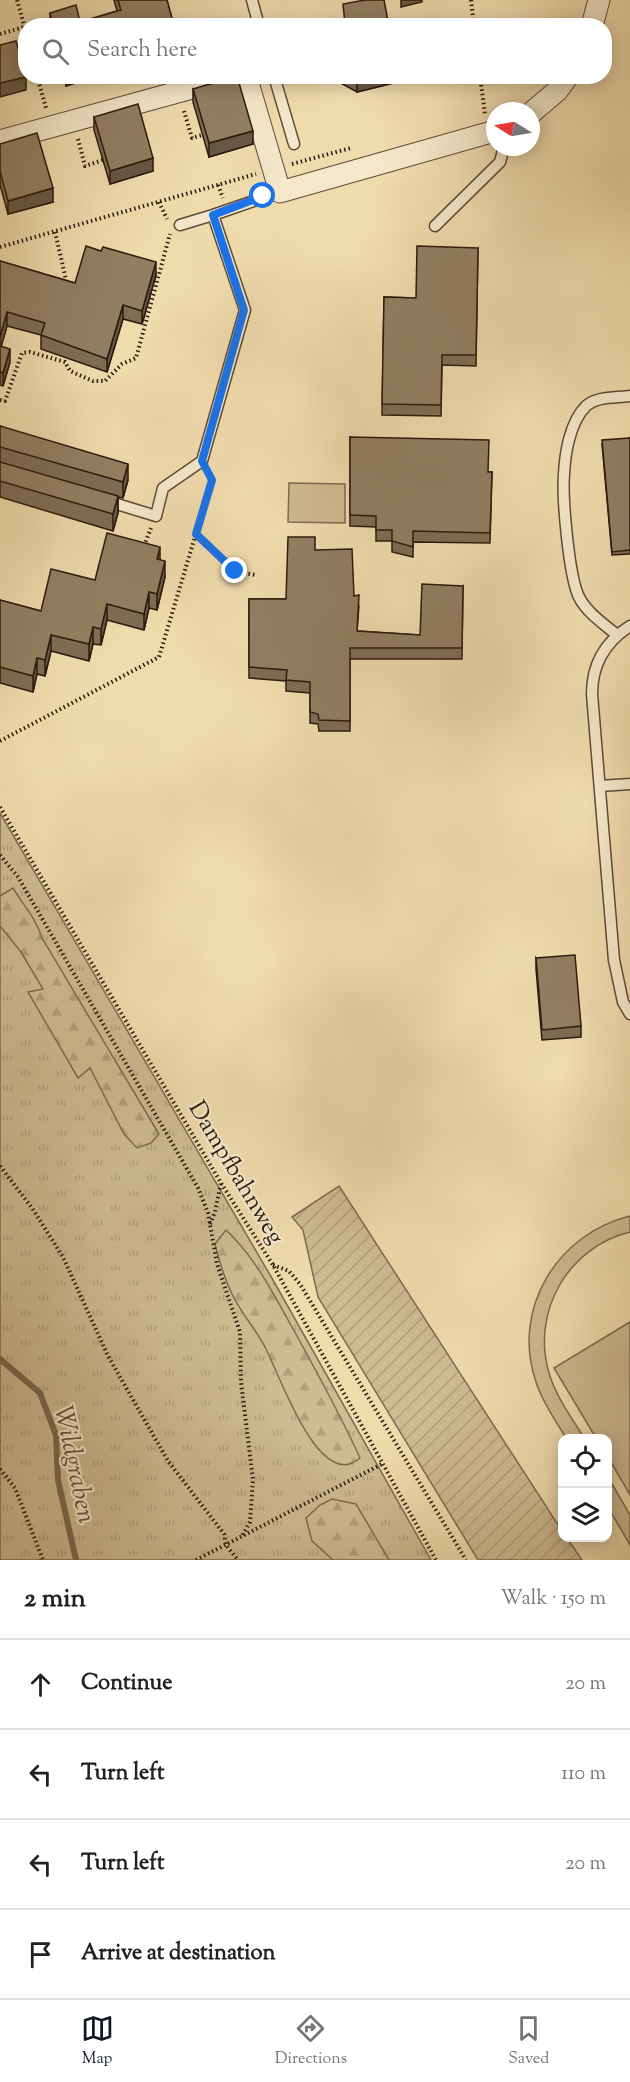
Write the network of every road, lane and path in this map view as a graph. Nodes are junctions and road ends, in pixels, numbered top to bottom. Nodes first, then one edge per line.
1 (17, 0) edge
2 (252, 0) edge
3 (471, 0) edge
4 (599, 0) edge
5 (22, 18) edge
6 (257, 18) edge
7 (473, 18) edge
8 (594, 18) edge
9 (18, 29) edge
10 (0, 34) edge
11 (40, 84) edge
12 (205, 84) edge
13 (248, 84) edge
14 (276, 84) edge
15 (481, 84) edge
16 (562, 84) edge
17 (178, 91) junction
18 (540, 105) edge
19 (485, 111) junction
20 (476, 114) dead end
21 (486, 114) edge
22 (73, 120) junction
23 (51, 125) junction
24 (486, 133) edge
25 (202, 135) edge
26 (0, 141) edge
27 (294, 144) dead end
28 (353, 148) dead end
29 (502, 156) edge
30 (103, 160) edge
31 (274, 169) junction
32 (280, 192) junction
33 (159, 202) junction
34 (213, 215) junction
35 (180, 225) dead end
36 (435, 225) dead end
37 (55, 232) junction
38 (0, 248) edge
39 (68, 288) edge
40 (630, 396) edge
41 (0, 400) edge
42 (202, 461) junction
43 (99, 499) edge
44 (156, 516) junction
45 (196, 534) junction
46 (141, 555) edge
47 (255, 575) dead end
48 (630, 626) edge
49 (617, 635) junction
50 (0, 741) edge
51 (630, 784) edge
52 (600, 786) junction
53 (0, 807) edge
54 (0, 855) edge
55 (630, 985) edge
56 (618, 986) junction
57 (630, 1014) edge
58 (0, 1166) edge
59 (221, 1183) junction
60 (209, 1225) junction
61 (273, 1266) junction
62 (382, 1464) junction
63 (0, 1469) edge
64 (242, 1536) junction
65 (226, 1545) junction
66 (43, 1560) edge
67 (196, 1560) edge
68 (238, 1560) edge
69 (436, 1560) edge
70 (466, 1560) edge

1 - 5 path
2 - 6 lane
3 - 7 path
4 - 8 street
9 - 10 path
11 - 23 path
12 - 17 street
13 - 31 street
14 - 27 lane
15 - 19 path
16 - 18 street
17 - 22 street
17 - 25 path
19 - 20 path
19 - 21 path
22 - 23 street
22 - 30 path
23 - 26 street
24 - 32 street
28 - 31 path
29 - 36 lane
31 - 32 street
31 - 33 path
32 - 34 lane
33 - 37 path
33 - 41 path
34 - 35 lane
34 - 42 lane
37 - 38 path
37 - 39 path
40 - 49 lane
42 - 44 lane
42 - 45 path
43 - 44 lane
44 - 46 path
45 - 47 path
45 - 50 path
48 - 49 lane
49 - 52 lane
51 - 52 lane
52 - 56 lane
53 - 59 path, Dampfbahnweg
54 - 60 path
55 - 56 lane
56 - 57 lane
58 - 65 path
59 - 60 path
59 - 61 path, Dampfbahnweg
60 - 64 path
61 - 62 path, Dampfbahnweg
61 - 70 path
62 - 64 path
62 - 69 path, Dampfbahnweg
63 - 66 path
64 - 65 path
65 - 67 path
65 - 68 path

